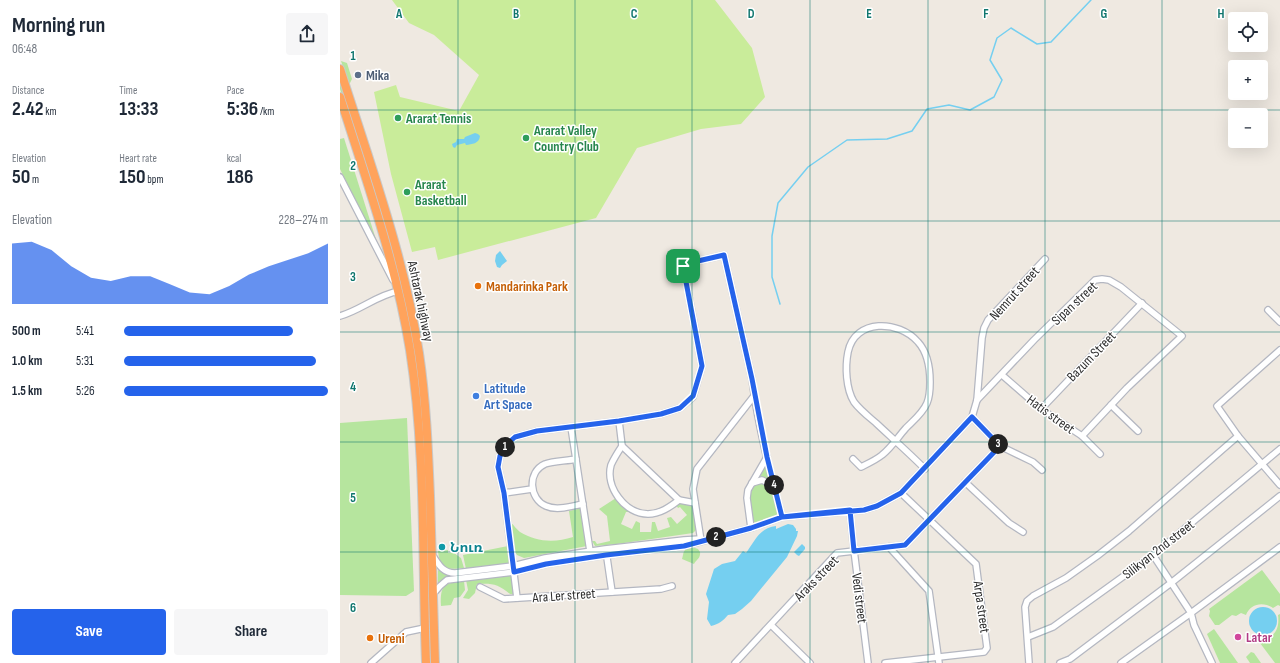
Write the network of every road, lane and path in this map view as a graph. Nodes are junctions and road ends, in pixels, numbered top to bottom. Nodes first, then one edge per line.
1 (340, 69) edge
2 (340, 97) edge
3 (340, 177) edge
4 (1045, 259) dead end
5 (398, 287) junction
6 (1142, 303) junction
7 (1268, 310) dead end
8 (340, 316) edge
9 (1280, 322) edge
10 (1280, 350) edge
11 (1002, 375) junction
12 (754, 396) junction
13 (978, 400) junction
14 (1111, 406) junction
15 (1041, 409) junction
16 (972, 417) junction
17 (619, 421) junction
18 (571, 428) junction
19 (1138, 431) dead end
20 (1082, 436) junction
21 (1238, 436) junction
22 (895, 441) junction
23 (622, 446) junction
24 (1000, 446) junction
25 (1280, 449) edge
26 (1100, 454) dead end
27 (767, 457) junction
28 (576, 459) junction
29 (853, 459) dead end
30 (1262, 465) junction
31 (925, 469) junction
32 (1042, 470) dead end
33 (425, 474) junction
34 (965, 482) junction
35 (752, 483) junction
36 (1280, 485) edge
37 (774, 486) junction
38 (532, 489) junction
39 (504, 493) junction
40 (901, 493) junction
41 (1280, 496) edge
42 (679, 500) junction
43 (695, 503) junction
44 (583, 504) junction
45 (850, 510) junction
46 (782, 517) junction
47 (930, 520) junction
48 (751, 528) junction
49 (1023, 532) dead end
50 (703, 540) junction
51 (889, 547) junction
52 (1280, 547) edge
53 (590, 551) junction
54 (854, 551) junction
55 (606, 552) junction
56 (1153, 555) junction
57 (428, 556) junction
58 (514, 569) junction
59 (1171, 583) junction
60 (672, 586) dead end
61 (480, 587) dead end
62 (612, 592) junction
63 (433, 594) junction
64 (517, 598) junction
65 (1191, 613) junction
66 (771, 625) junction
67 (425, 628) junction
68 (1028, 637) junction
69 (430, 643) junction
70 (938, 660) edge
71 (738, 662) edge
72 (371, 663) edge
73 (426, 663) edge
74 (435, 663) edge
75 (810, 663) edge
76 (868, 663) edge
77 (885, 663) edge
78 (1029, 663) edge
79 (1060, 663) edge
80 (1121, 663) edge
81 (1212, 663) edge

1 - 33 highway, Ashtarak highway
2 - 5 highway, Ashtarak highway
3 - 5 street
4 - 13 street, Nemrut street
5 - 8 street
5 - 33 highway, Ashtarak highway
6 - 11 street, Sipan street
6 - 14 street, Sipan street
6 - 15 street, Bazum Street
7 - 9 street
10 - 21 street
11 - 13 street, Sipan street
11 - 15 street, Hatis street
12 - 17 street, Ara Ler street
12 - 27 street
12 - 43 street
13 - 16 street
14 - 19 street
14 - 20 street
15 - 20 street, Hatis street
16 - 24 street
16 - 31 street
17 - 18 street, Ara Ler street
17 - 23 street
18 - 28 street
18 - 39 street, Ara Ler street
20 - 26 street, Hatis street
21 - 30 street
21 - 68 street
22 - 22 street
22 - 29 street
22 - 31 street
23 - 42 street
23 - 42 street
24 - 32 street
24 - 34 street, Araks street
25 - 30 street, Silikyan 2nd street
27 - 35 street
27 - 37 street
28 - 38 street
28 - 44 street
30 - 36 street
30 - 56 street, Silikyan 2nd street
31 - 40 street
33 - 57 highway, Ashtarak highway
33 - 57 highway, Ashtarak highway
34 - 47 street, Araks street
34 - 49 street
35 - 37 street
35 - 48 street
37 - 46 street
38 - 39 street
38 - 44 street
39 - 58 street, Ara Ler street
40 - 45 street
40 - 47 street, Arpa street
41 - 59 street
42 - 43 street
43 - 50 street
44 - 53 street
45 - 46 street
45 - 54 street, Vedi street
46 - 48 street
47 - 51 street, Araks street
47 - 70 street, Arpa street
48 - 50 street
50 - 55 street
51 - 54 street, Araks street
51 - 70 street
52 - 65 street
53 - 55 street
53 - 58 street
54 - 66 street, Araks street
54 - 76 street, Vedi street
55 - 58 street
55 - 62 street, Ara Ler street
56 - 59 street
56 - 68 street, Silikyan 2nd street
57 - 58 street
57 - 63 highway
57 - 67 highway
58 - 63 street
58 - 64 street, Ara Ler street
59 - 65 street
59 - 79 street
60 - 62 street, Ara Ler street
61 - 64 street, Ara Ler street
62 - 64 street, Ara Ler street
63 - 69 highway
65 - 80 street
65 - 81 street
66 - 71 street, Araks street
66 - 75 street
67 - 69 highway
67 - 72 street
68 - 78 street
69 - 73 highway
69 - 74 highway
70 - 77 street, Arpa street

